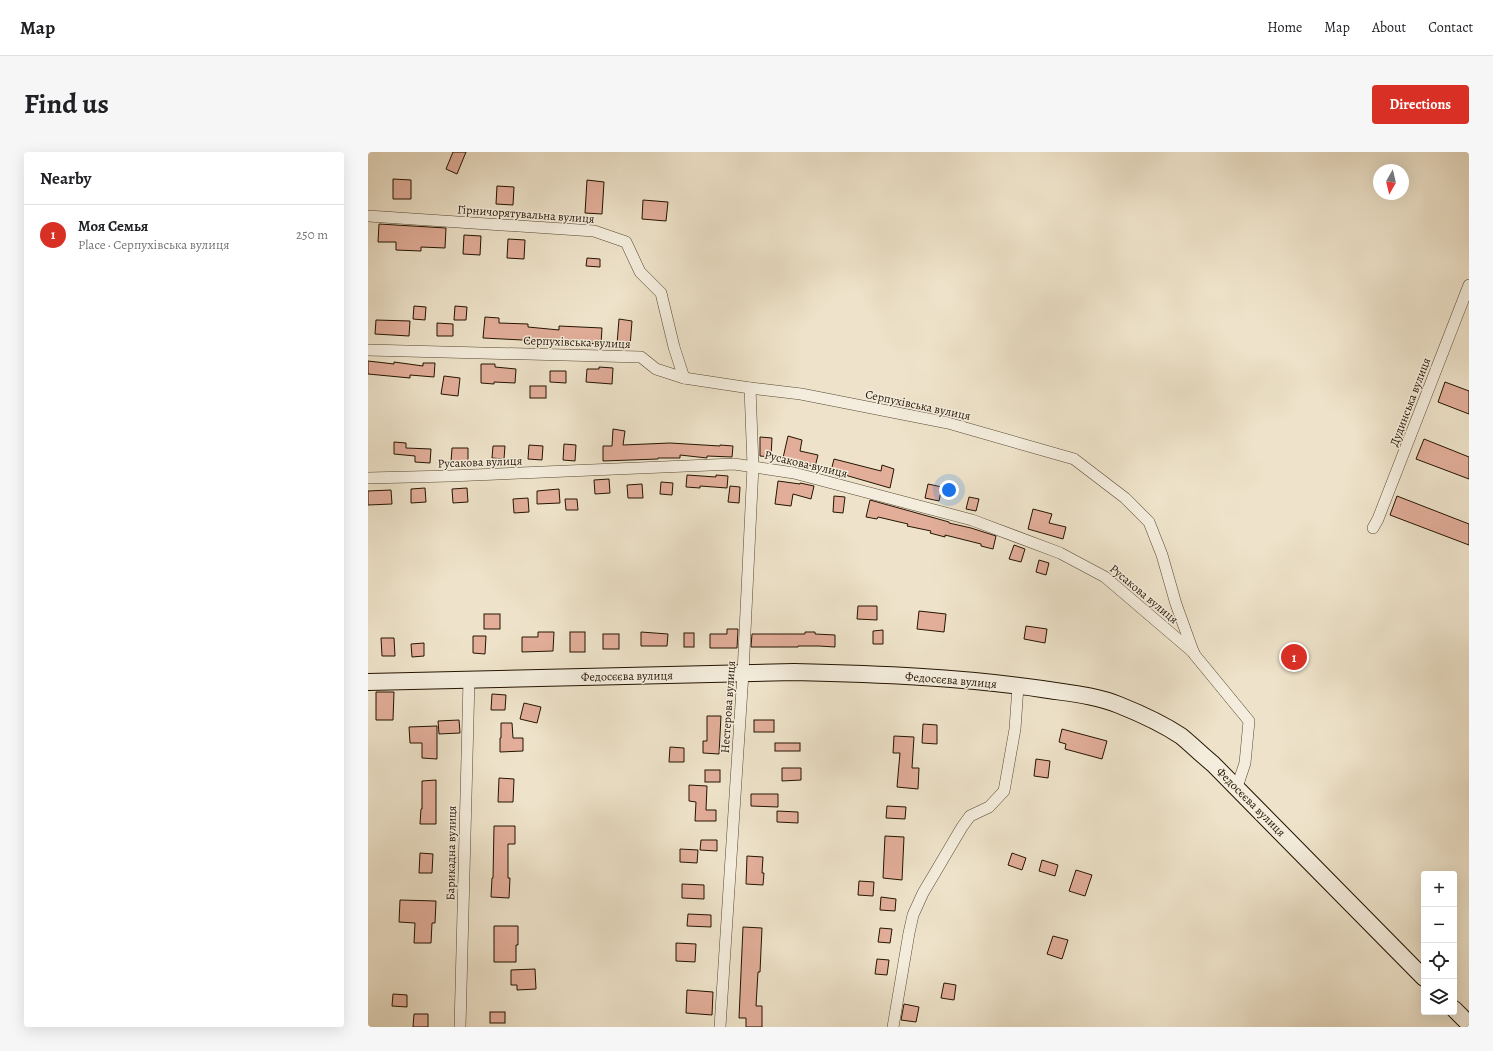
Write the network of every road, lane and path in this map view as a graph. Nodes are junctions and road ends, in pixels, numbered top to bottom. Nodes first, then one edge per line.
1 (368, 216) edge
2 (1469, 285) edge
3 (368, 350) edge
4 (684, 378) junction
5 (750, 388) junction
6 (753, 466) junction
7 (368, 478) edge
8 (1373, 528) dead end
9 (1194, 654) junction
10 (743, 673) junction
11 (469, 680) junction
12 (368, 682) edge
13 (1018, 686) junction
14 (1237, 787) junction
15 (1421, 975) edge
16 (1457, 1012) edge
17 (1469, 1024) edge
18 (460, 1027) edge
19 (720, 1027) edge
20 (893, 1027) edge

1 - 4 street, Гірничорятувальна вулиця
2 - 8 street, Дудинська вулиця
3 - 4 street, Серпухівська вулиця
4 - 5 street, Серпухівська вулиця
5 - 6 street, Нестерова вулиця
5 - 9 street, Серпухівська вулиця
6 - 7 street, Русакова вулиця
6 - 9 street, Русакова вулиця
6 - 10 street, Нестерова вулиця
9 - 14 street, Серпухівська вулиця
10 - 11 main road, Федосєєва вулиця
10 - 13 main road, Федосєєва вулиця
10 - 19 street, Нестерова вулиця
11 - 12 main road, Федосєєва вулиця
11 - 18 street, Барикадна вулиця
13 - 14 main road, Федосєєва вулиця
13 - 20 street
14 - 15 main road, Федосєєва вулиця
16 - 17 main road

